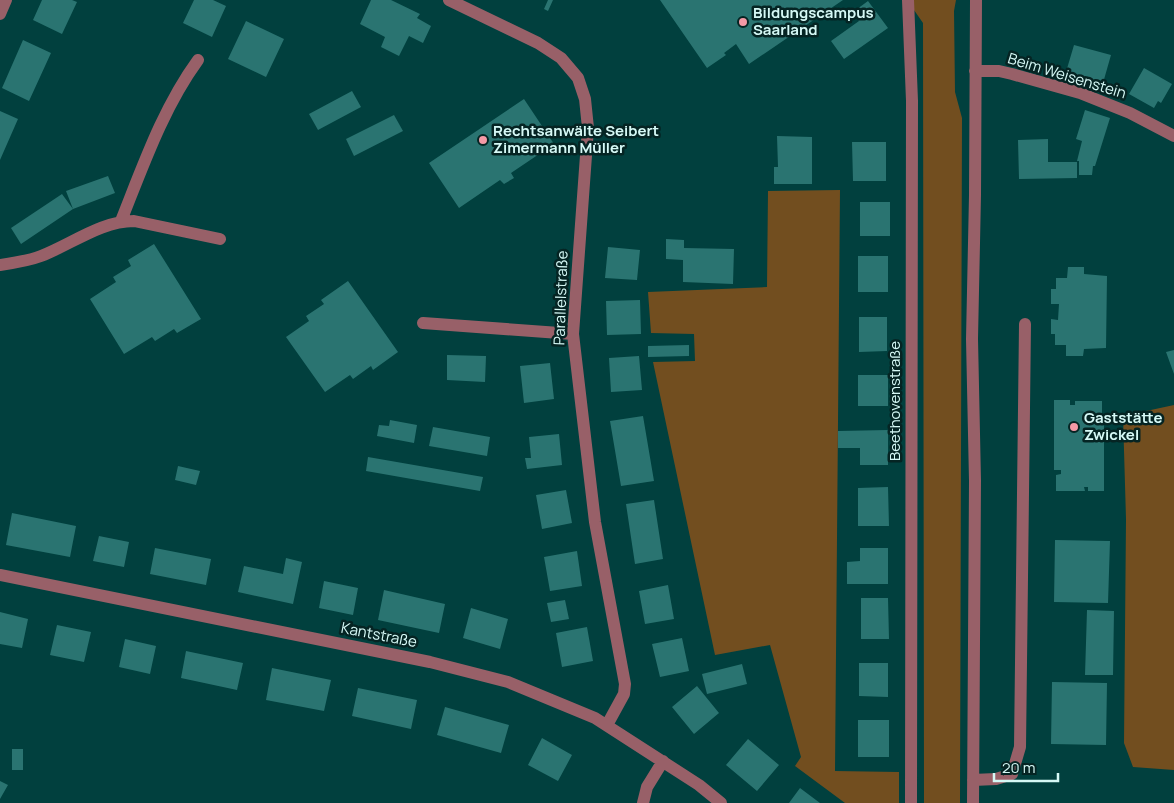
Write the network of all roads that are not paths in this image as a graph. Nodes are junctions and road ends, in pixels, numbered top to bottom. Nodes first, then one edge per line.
1 (6, 0) edge
2 (449, 0) edge
3 (908, 0) edge
4 (976, 0) edge
5 (0, 14) edge
6 (198, 60) dead end
7 (975, 71) junction
8 (1174, 136) edge
9 (121, 221) junction
10 (220, 239) dead end
11 (0, 265) edge
12 (423, 323) dead end
13 (1025, 324) dead end
14 (573, 334) junction
15 (0, 575) edge
16 (607, 725) junction
17 (663, 761) junction
18 (973, 780) junction
19 (643, 803) edge
20 (721, 803) edge
21 (911, 803) edge
22 (973, 803) edge

1 - 5 street
2 - 14 street, Parallelstraße
3 - 21 street, Beethovenstraße
4 - 7 street
6 - 9 street
7 - 8 street, Beim Weisenstein
7 - 18 street
9 - 10 street
9 - 11 street
12 - 14 street
13 - 18 street
14 - 16 street, Parallelstraße
15 - 16 street, Kantstraße
16 - 17 street, Kantstraße
17 - 19 street
17 - 20 street, Kantstraße
18 - 22 street

